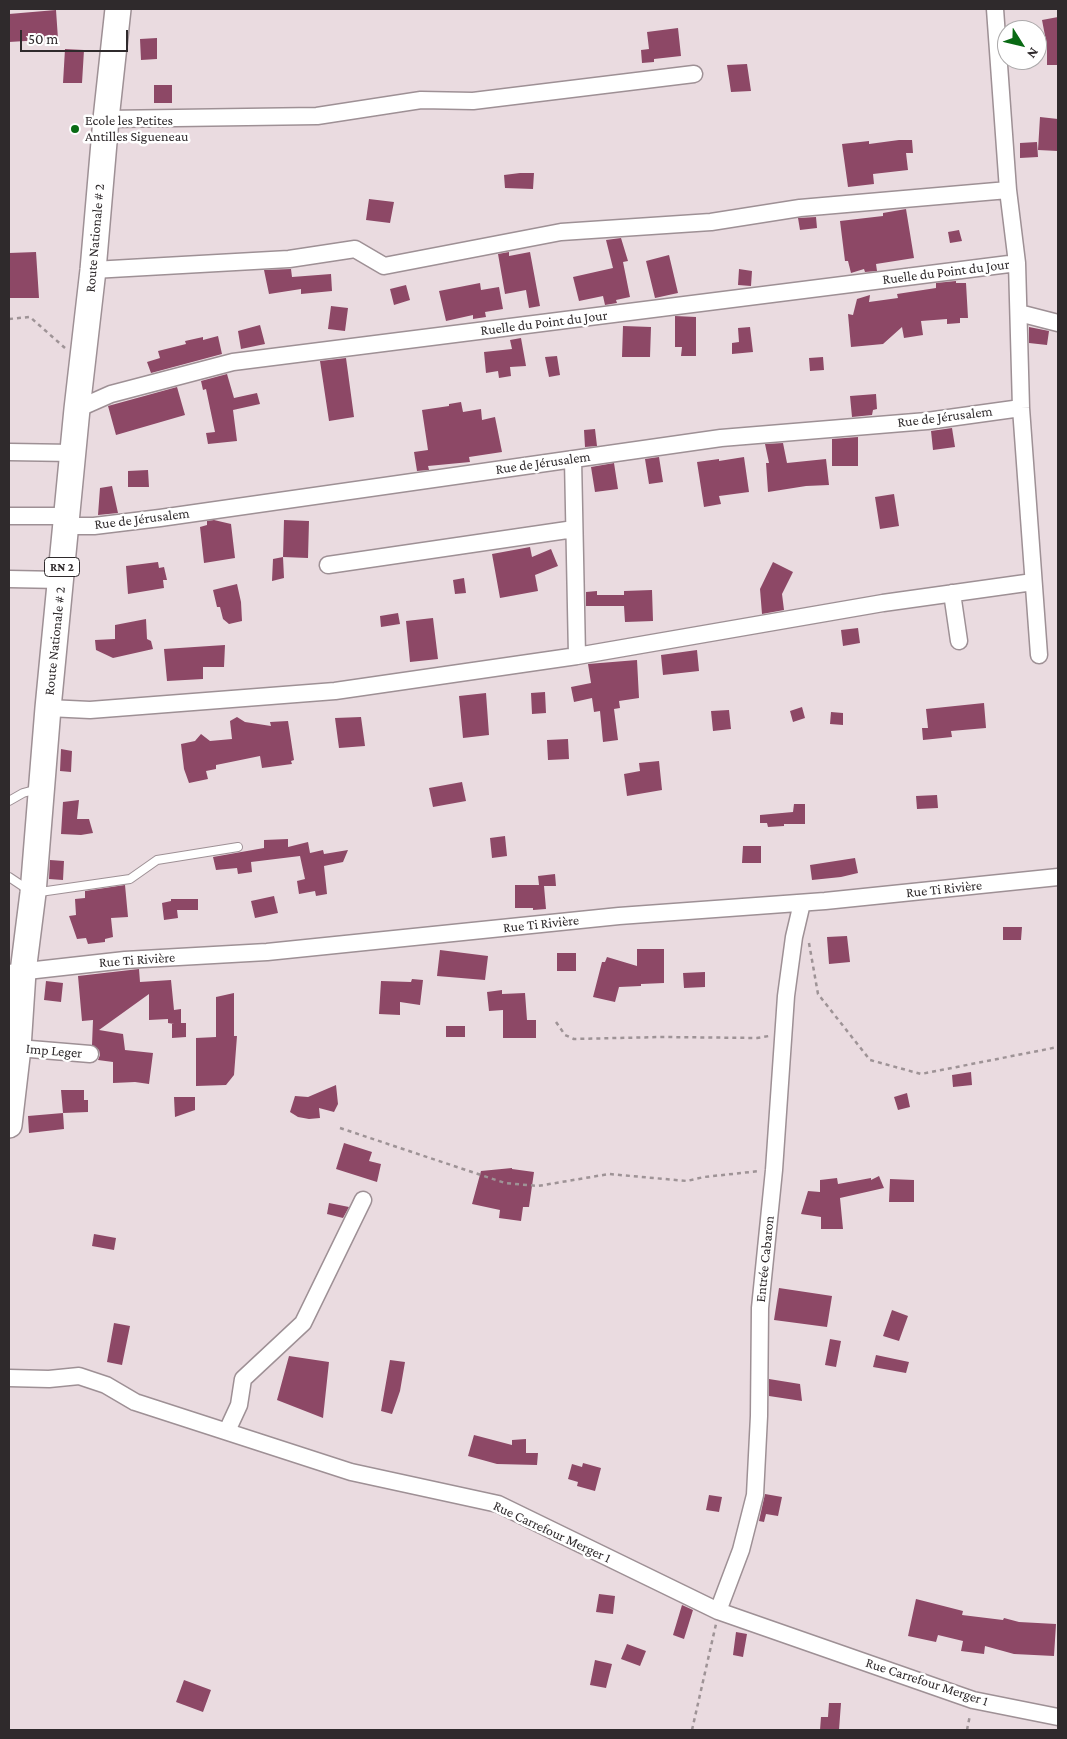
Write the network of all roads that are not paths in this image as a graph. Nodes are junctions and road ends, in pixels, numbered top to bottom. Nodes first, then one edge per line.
1 (118, 9) edge
2 (995, 9) edge
3 (694, 74) dead end
4 (106, 119) junction
5 (1008, 190) junction
6 (1017, 263) junction
7 (93, 270) junction
8 (1019, 313) junction
9 (1058, 322) edge
10 (1021, 408) junction
11 (77, 409) junction
12 (9, 452) edge
13 (73, 453) junction
14 (573, 459) junction
15 (9, 516) edge
16 (66, 521) junction
17 (574, 529) junction
18 (328, 565) dead end
19 (9, 579) edge
20 (61, 580) junction
21 (1033, 582) junction
22 (952, 594) junction
23 (960, 641) dead end
24 (1039, 655) dead end
25 (577, 656) junction
26 (48, 708) junction
27 (42, 788) junction
28 (9, 801) edge
29 (238, 847) dead end
30 (9, 877) edge
31 (1058, 877) edge
32 (33, 893) junction
33 (802, 903) junction
34 (16, 973) edge
35 (18, 1048) junction
36 (90, 1054) dead end
37 (9, 1125) edge
38 (363, 1200) dead end
39 (9, 1378) edge
40 (227, 1431) junction
41 (718, 1610) junction
42 (1058, 1717) edge

1 - 4 main road, Route Nationale # 2 / RN 2
2 - 5 street
3 - 4 street
4 - 7 main road, Route Nationale # 2 / RN 2
5 - 6 street
5 - 7 street
6 - 8 street
6 - 11 street, Ruelle du Point du Jour
7 - 11 main road, Route Nationale # 2 / RN 2
8 - 9 street
8 - 10 street
10 - 14 street, Rue de Jérusalem
10 - 21 street
11 - 13 main road, Route Nationale # 2 / RN 2
12 - 13 street
13 - 16 main road, Route Nationale # 2 / RN 2
14 - 16 street, Rue de Jérusalem
14 - 17 street
15 - 16 street, Rue de Jérusalem
16 - 20 main road, Route Nationale # 2 / RN 2
17 - 18 street
17 - 25 street
19 - 20 street
20 - 26 main road, Route Nationale # 2 / RN 2
21 - 22 street
21 - 24 street
22 - 23 street
22 - 25 street
25 - 26 street
26 - 27 main road, Route Nationale # 2 / RN 2
27 - 28 lane
27 - 32 main road, Route Nationale # 2 / RN 2
29 - 32 lane
30 - 32 lane
31 - 33 street, Rue Ti Rivière
32 - 34 main road, Route Nationale # 2 / RN 2
33 - 34 street, Rue Ti Rivière
33 - 41 street, Entrée Cabaron
34 - 35 main road, Route Nationale # 2 / RN 2
35 - 36 street, Imp Leger
35 - 37 main road, Route Nationale # 2 / RN 2
38 - 40 street
39 - 40 street, Rue Carrefour Merger 1
40 - 41 street, Rue Carrefour Merger 1
41 - 42 street, Rue Carrefour Merger 1

